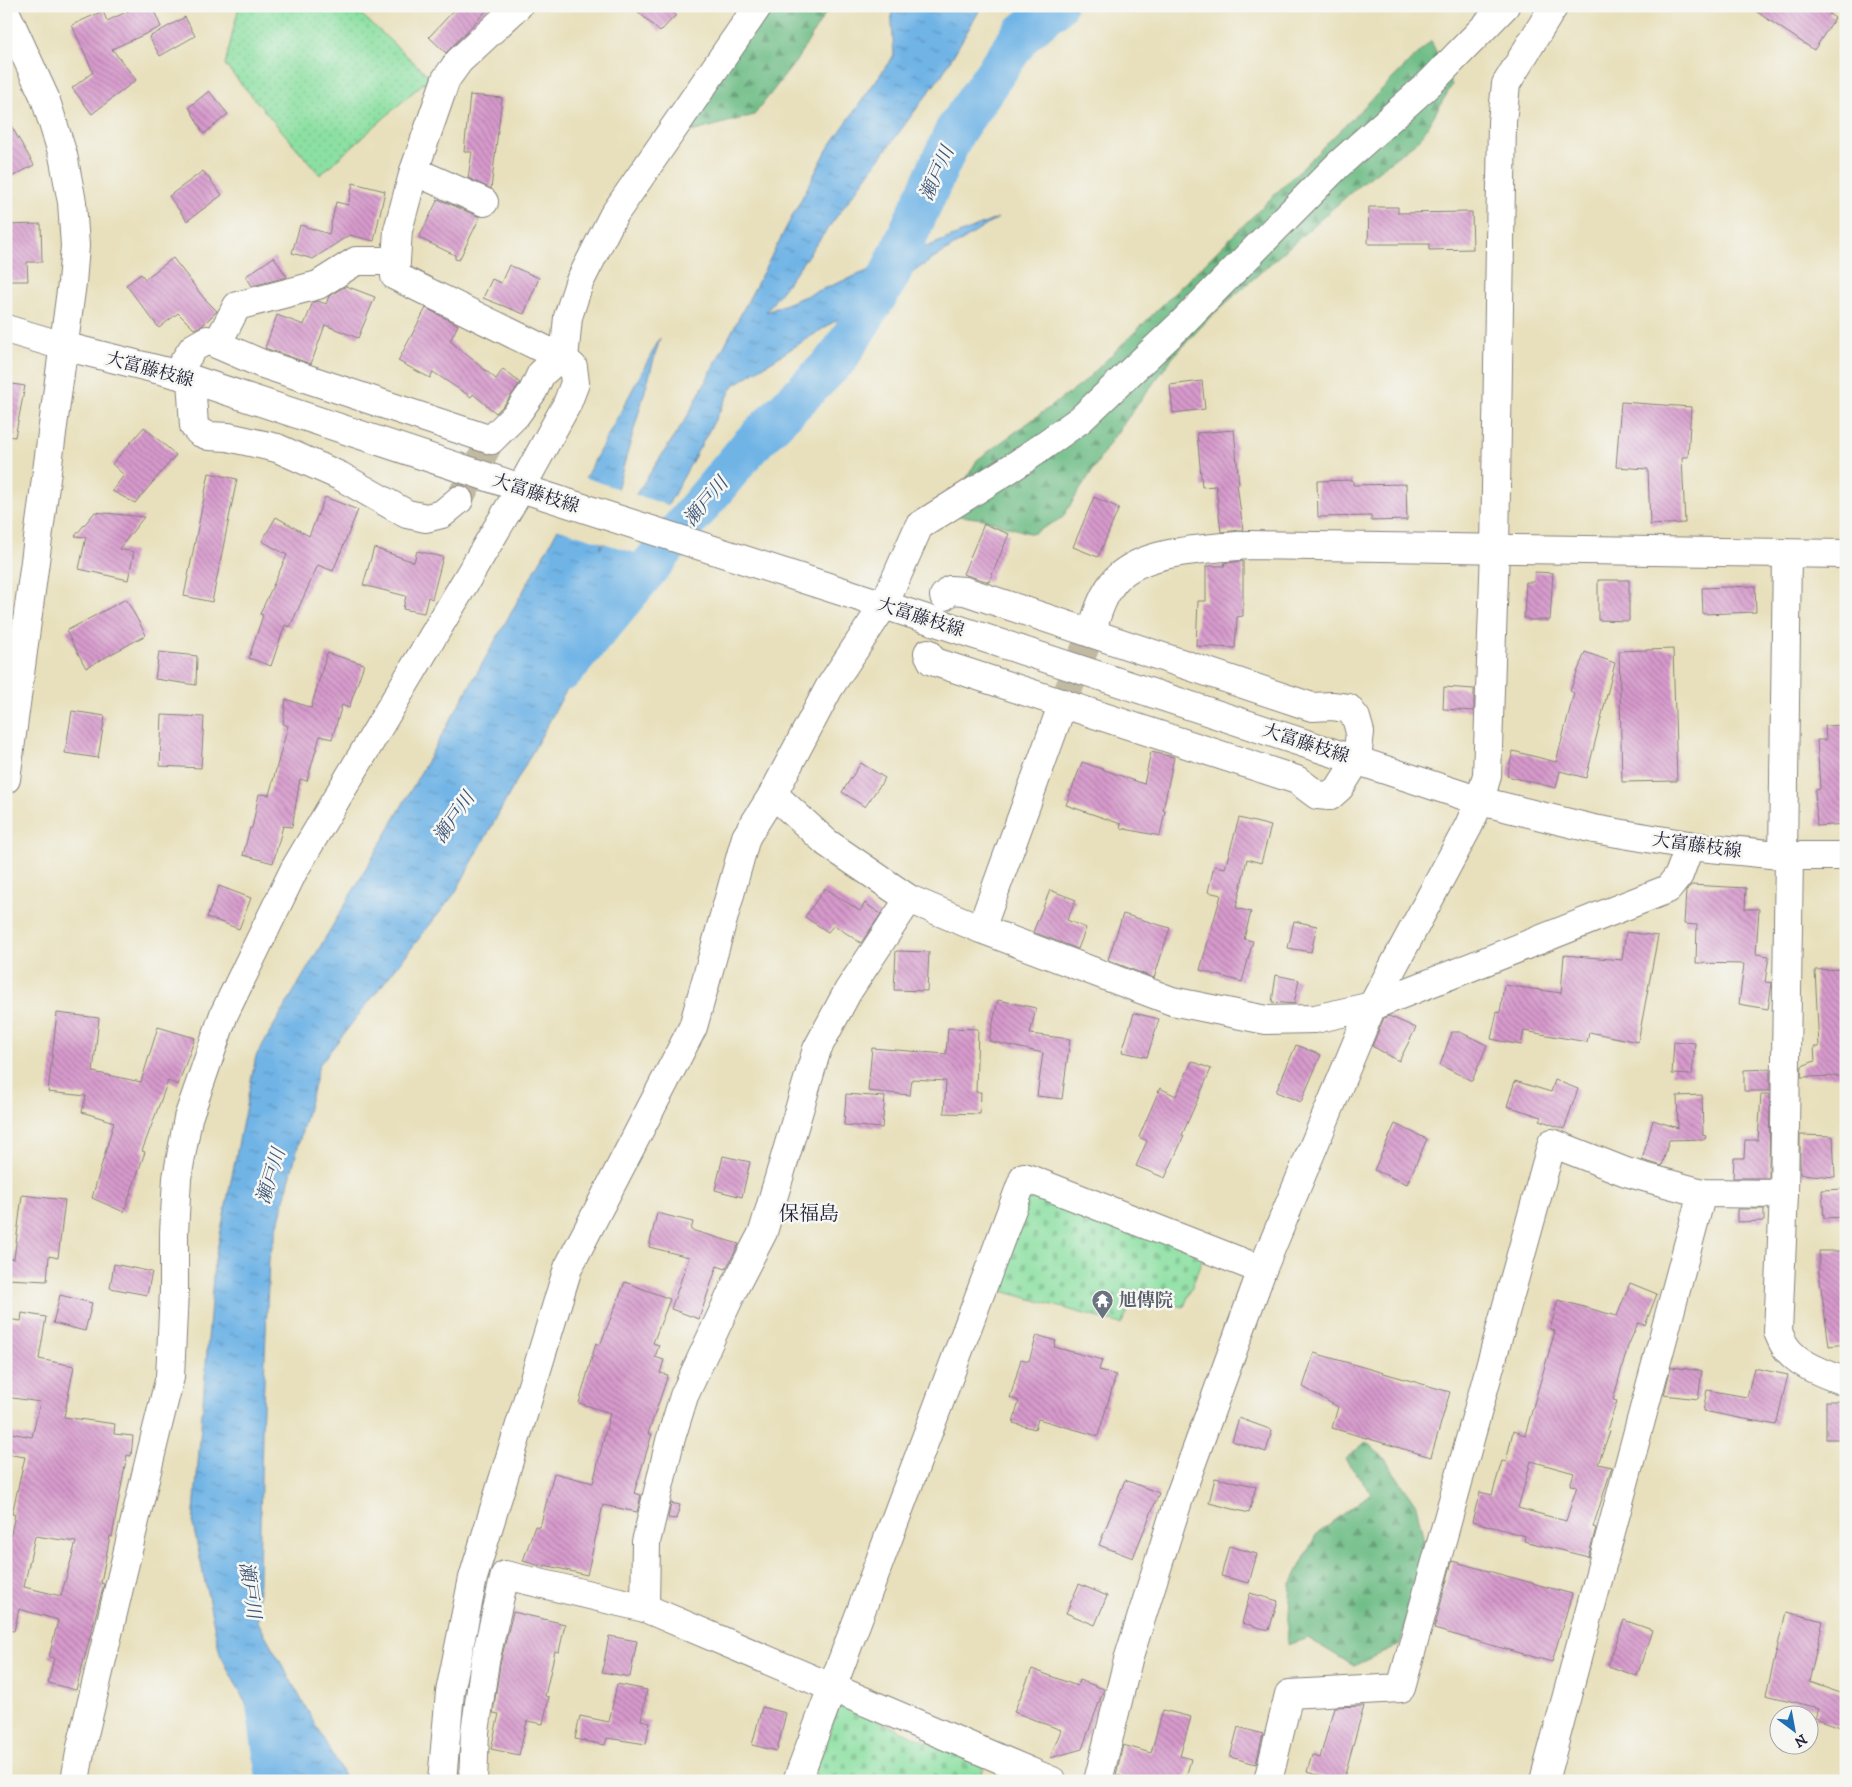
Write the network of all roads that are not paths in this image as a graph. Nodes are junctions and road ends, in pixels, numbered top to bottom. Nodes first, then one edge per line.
1 (518, 6) edge
2 (758, 6) edge
3 (1505, 6) edge
4 (1554, 6) edge
5 (6, 13) edge
6 (414, 171) junction
7 (484, 202) dead end
8 (396, 261) junction
9 (6, 329) edge
10 (217, 344) junction
11 (63, 346) junction
12 (564, 359) junction
13 (184, 377) junction
14 (531, 491) junction
15 (459, 500) tunnel mouth
16 (1495, 549) junction
17 (1787, 554) junction
18 (1846, 554) edge
19 (944, 596) dead end
20 (874, 602) junction
21 (1091, 633) junction
22 (928, 653) dead end
23 (1062, 703) junction
24 (1357, 760) junction
25 (6, 779) edge
26 (774, 794) junction
27 (1480, 801) junction
28 (1690, 845) junction
29 (1786, 856) junction
30 (1846, 856) edge
31 (909, 900) junction
32 (981, 929) junction
33 (1372, 1006) junction
34 (1702, 1193) junction
35 (1784, 1194) junction
36 (1262, 1270) junction
37 (1846, 1382) edge
38 (646, 1608) junction
39 (832, 1688) junction
40 (997, 1770) edge
41 (75, 1781) edge
42 (442, 1781) edge
43 (473, 1781) edge
44 (796, 1781) edge
45 (1052, 1781) edge
46 (1098, 1781) edge
47 (1268, 1781) edge
48 (1544, 1781) edge

1 - 6 street
2 - 12 street
3 - 20 street
4 - 16 street
5 - 11 street
6 - 7 street
6 - 8 street
8 - 10 street
8 - 12 street
9 - 11 street, 大富藤枝線
10 - 12 street
10 - 13 street
11 - 13 street, 大富藤枝線
11 - 25 street
12 - 14 street
13 - 14 street, 大富藤枝線
13 - 15 street
14 - 20 street, 大富藤枝線
14 - 41 street
16 - 17 street
16 - 21 street
16 - 27 street
17 - 18 street
17 - 29 street
19 - 21 street
20 - 24 street, 大富藤枝線
20 - 26 street
21 - 24 street
22 - 23 street
23 - 24 street
23 - 32 street
24 - 27 street, 大富藤枝線
26 - 31 street
26 - 42 street
27 - 28 street, 大富藤枝線
27 - 33 street
28 - 29 street, 大富藤枝線
28 - 33 street
29 - 30 street, 大富藤枝線
29 - 35 street
31 - 32 street
31 - 38 street
32 - 33 street
33 - 36 street
34 - 35 street
34 - 47 street
34 - 48 street
35 - 37 street
36 - 39 street
36 - 46 street
38 - 39 street
38 - 43 street
39 - 40 street
39 - 44 street
40 - 45 street

